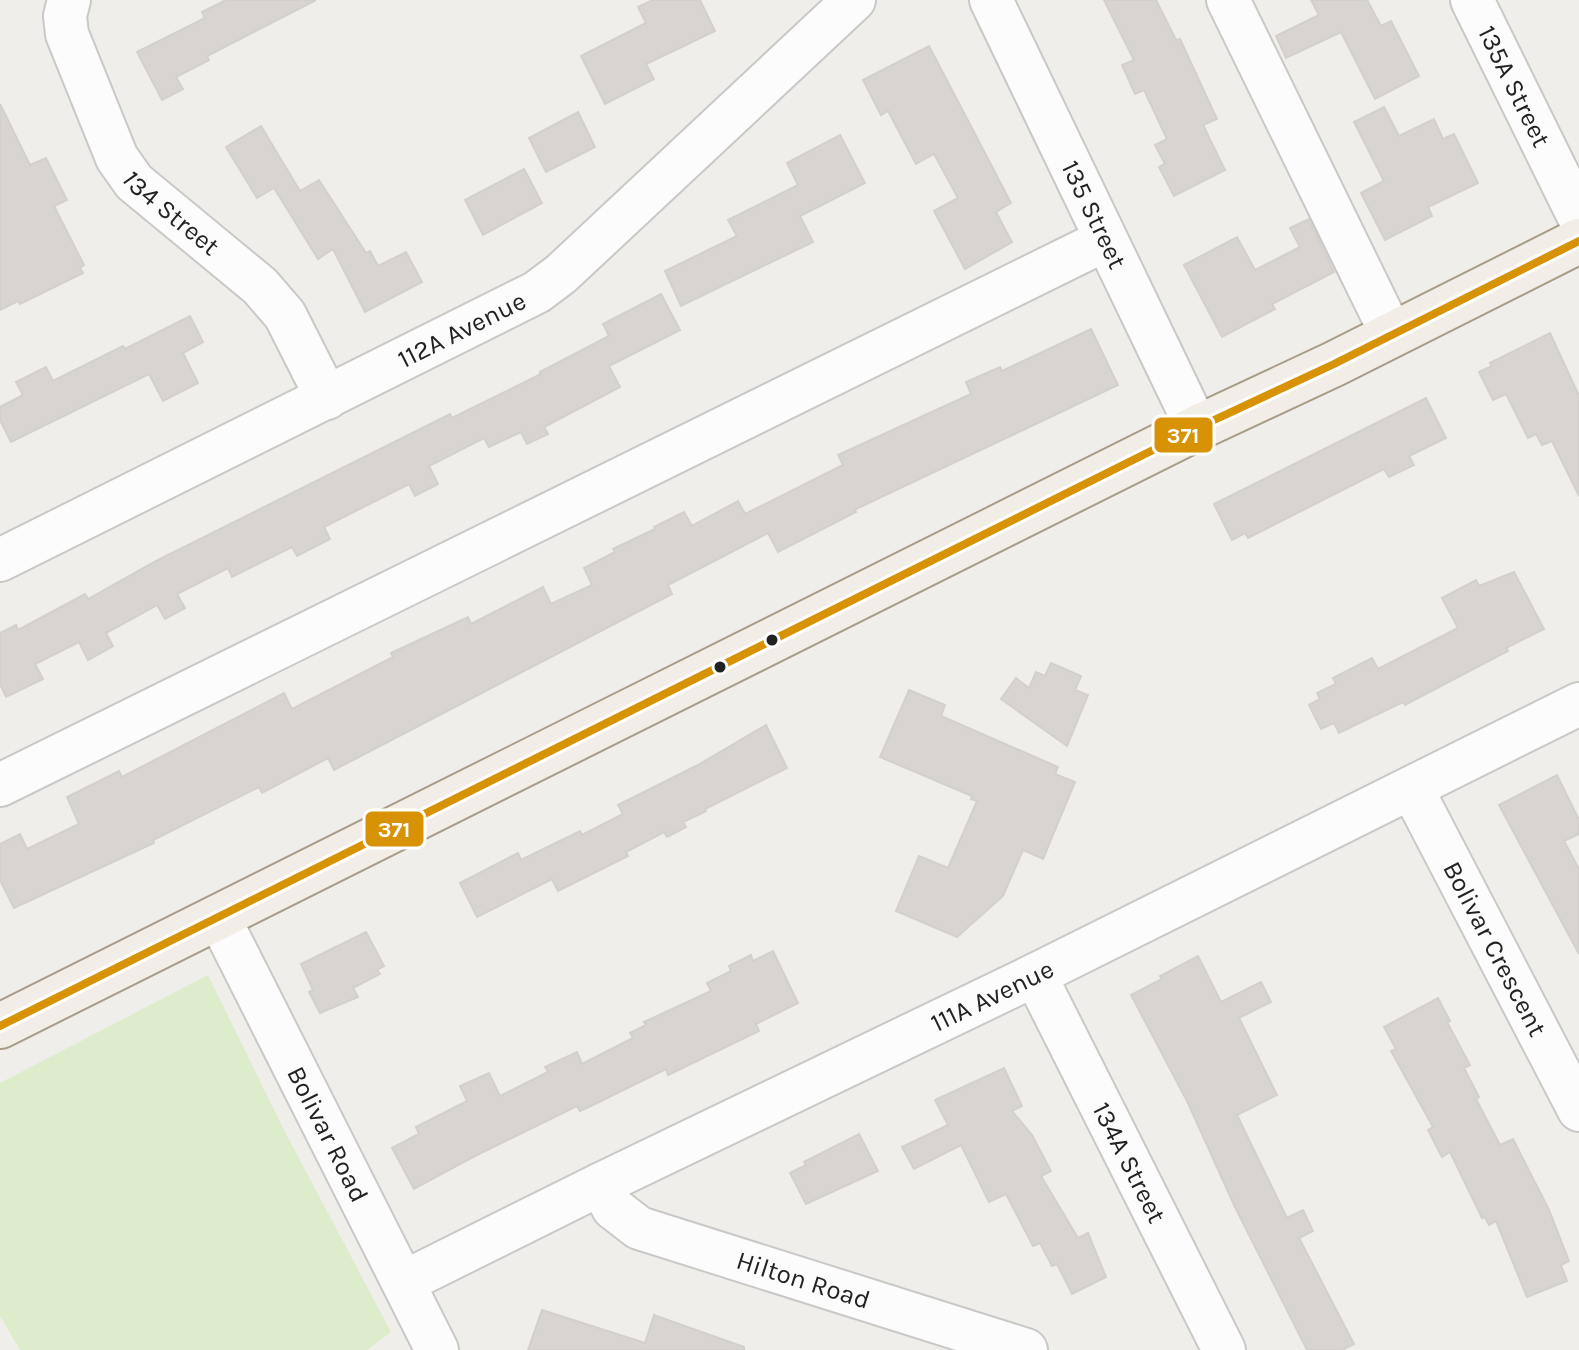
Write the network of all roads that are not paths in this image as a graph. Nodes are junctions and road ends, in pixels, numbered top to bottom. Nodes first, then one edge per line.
1 (69, 0) edge
2 (854, 0) edge
3 (991, 0) edge
4 (1228, 0) edge
5 (1472, 0) edge
6 (1579, 217) edge
7 (1105, 240) junction
8 (1579, 241) edge
9 (1392, 335) junction
10 (327, 398) junction
11 (1197, 428) junction
12 (0, 560) edge
13 (1579, 704) edge
14 (0, 785) edge
15 (1412, 789) junction
16 (219, 918) junction
17 (1035, 975) junction
18 (0, 1026) edge
19 (1579, 1110) edge
20 (601, 1184) junction
21 (404, 1282) junction
22 (437, 1350) edge
23 (1026, 1350) edge
24 (1224, 1350) edge

1 - 10 street, 134 Street
2 - 10 street, 112A Avenue
3 - 7 street, 135 Street
4 - 9 street
5 - 6 street, 135A Street
7 - 11 street, 135 Street
7 - 14 street
8 - 9 main road
9 - 11 main road
10 - 12 street, 112A Avenue
11 - 16 main road
13 - 15 street, 111A Avenue
15 - 17 street, 111A Avenue
15 - 19 street, Bolivar Crescent
16 - 18 main road
16 - 21 street, Bolivar Road
17 - 20 street, 111A Avenue
17 - 24 street, 134A Street
20 - 21 street, 111A Avenue
20 - 23 street, Hilton Road
21 - 22 street, Bolivar Road

